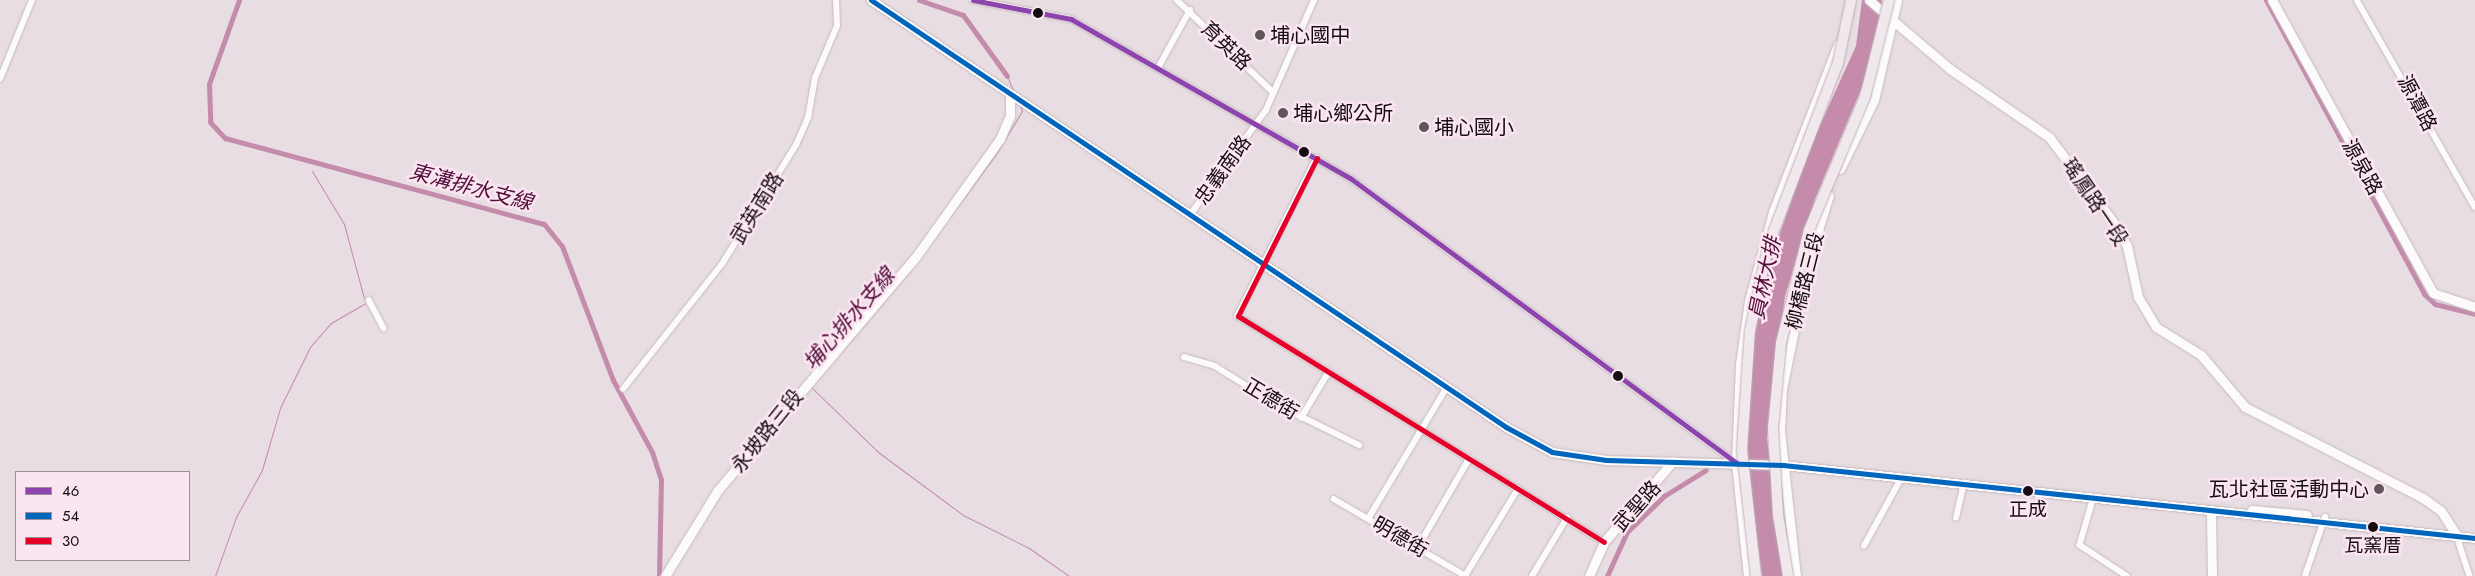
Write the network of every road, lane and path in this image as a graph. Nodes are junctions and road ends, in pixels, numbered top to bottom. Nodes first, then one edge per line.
1 (32, 0) edge
2 (836, 0) edge
3 (871, 0) edge
4 (973, 0) edge
5 (1178, 0) edge
6 (1314, 0) edge
7 (1846, 0) edge
8 (1851, 0) edge
9 (1869, 0) edge
10 (1889, 0) edge
11 (1897, 0) edge
12 (2272, 0) edge
13 (2357, 0) edge
14 (1190, 10) junction
15 (1895, 20) junction
16 (1158, 68) junction
17 (0, 78) edge
18 (1274, 93) junction
19 (1010, 96) junction
20 (1256, 125) junction
21 (1317, 158) junction
22 (2475, 207) edge
23 (1190, 215) junction
24 (1265, 265) junction
25 (369, 300) dead end
26 (2475, 306) edge
27 (384, 328) dead end
28 (1184, 357) dead end
29 (1328, 373) junction
30 (1447, 387) junction
31 (623, 389) dead end
32 (1301, 418) junction
33 (1420, 429) junction
34 (1358, 445) dead end
35 (1469, 459) junction
36 (1673, 461) junction
37 (1740, 464) junction
38 (1783, 465) junction
39 (1902, 477) junction
40 (1964, 483) junction
41 (1518, 489) junction
42 (2076, 494) junction
43 (2094, 498) junction
44 (1334, 499) dead end
45 (2211, 512) junction
46 (1368, 518) junction
47 (1566, 518) junction
48 (1956, 518) dead end
49 (2324, 520) junction
50 (2475, 532) edge
51 (2455, 533) junction
52 (2475, 538) edge
53 (1604, 542) junction
54 (1864, 546) dead end
55 (1418, 547) junction
56 (664, 576) edge
57 (1466, 576) edge
58 (1532, 576) edge
59 (1589, 576) edge
60 (1748, 576) edge
61 (1756, 576) edge
62 (1788, 576) edge
63 (1796, 576) edge
64 (2128, 576) edge
65 (2212, 576) edge
66 (2305, 576) edge
67 (2470, 576) edge

1 - 17 street
2 - 31 street, 武英南路
3 - 19 main road
4 - 16 street
5 - 14 street, 育英路
6 - 18 street, 忠義南路
7 - 37 main road
8 - 61 highway, bridge
9 - 15 main road, 瑤鳳路一段
10 - 62 highway, bridge
11 - 15 main road, 柳橋路三段
12 - 26 main road, 源泉路
13 - 22 street, 源潭路
14 - 16 street
14 - 18 street, 育英路
15 - 38 main road, 柳橋路三段
15 - 51 main road, 瑤鳳路一段
16 - 20 street
18 - 20 street, 忠義南路
19 - 23 main road
19 - 56 main road, 永坡路三段
20 - 21 street
20 - 23 street, 忠義南路
21 - 24 street
21 - 37 street
23 - 24 main road
24 - 29 street
24 - 30 main road
25 - 27 street
28 - 32 street, 正德街
29 - 32 street
29 - 33 street
30 - 33 street
30 - 36 main road
32 - 34 street, 正德街
33 - 35 street
33 - 46 street
35 - 41 street
35 - 55 street
36 - 37 main road
36 - 53 main road, 武聖路
37 - 38 main road
37 - 60 main road
38 - 39 main road
38 - 63 main road, 柳橋路三段
39 - 40 main road
39 - 54 street
40 - 42 main road
40 - 48 street
41 - 47 street
41 - 57 street
42 - 43 main road
42 - 49 main road
43 - 45 main road
43 - 64 street
44 - 46 street, 明德街
45 - 49 main road
45 - 65 main road
46 - 55 street, 明德街
47 - 53 street
47 - 58 street
49 - 51 main road
49 - 66 street
50 - 51 main road
51 - 52 main road
51 - 67 street
53 - 59 main road, 武聖路
55 - 57 street, 明德街

